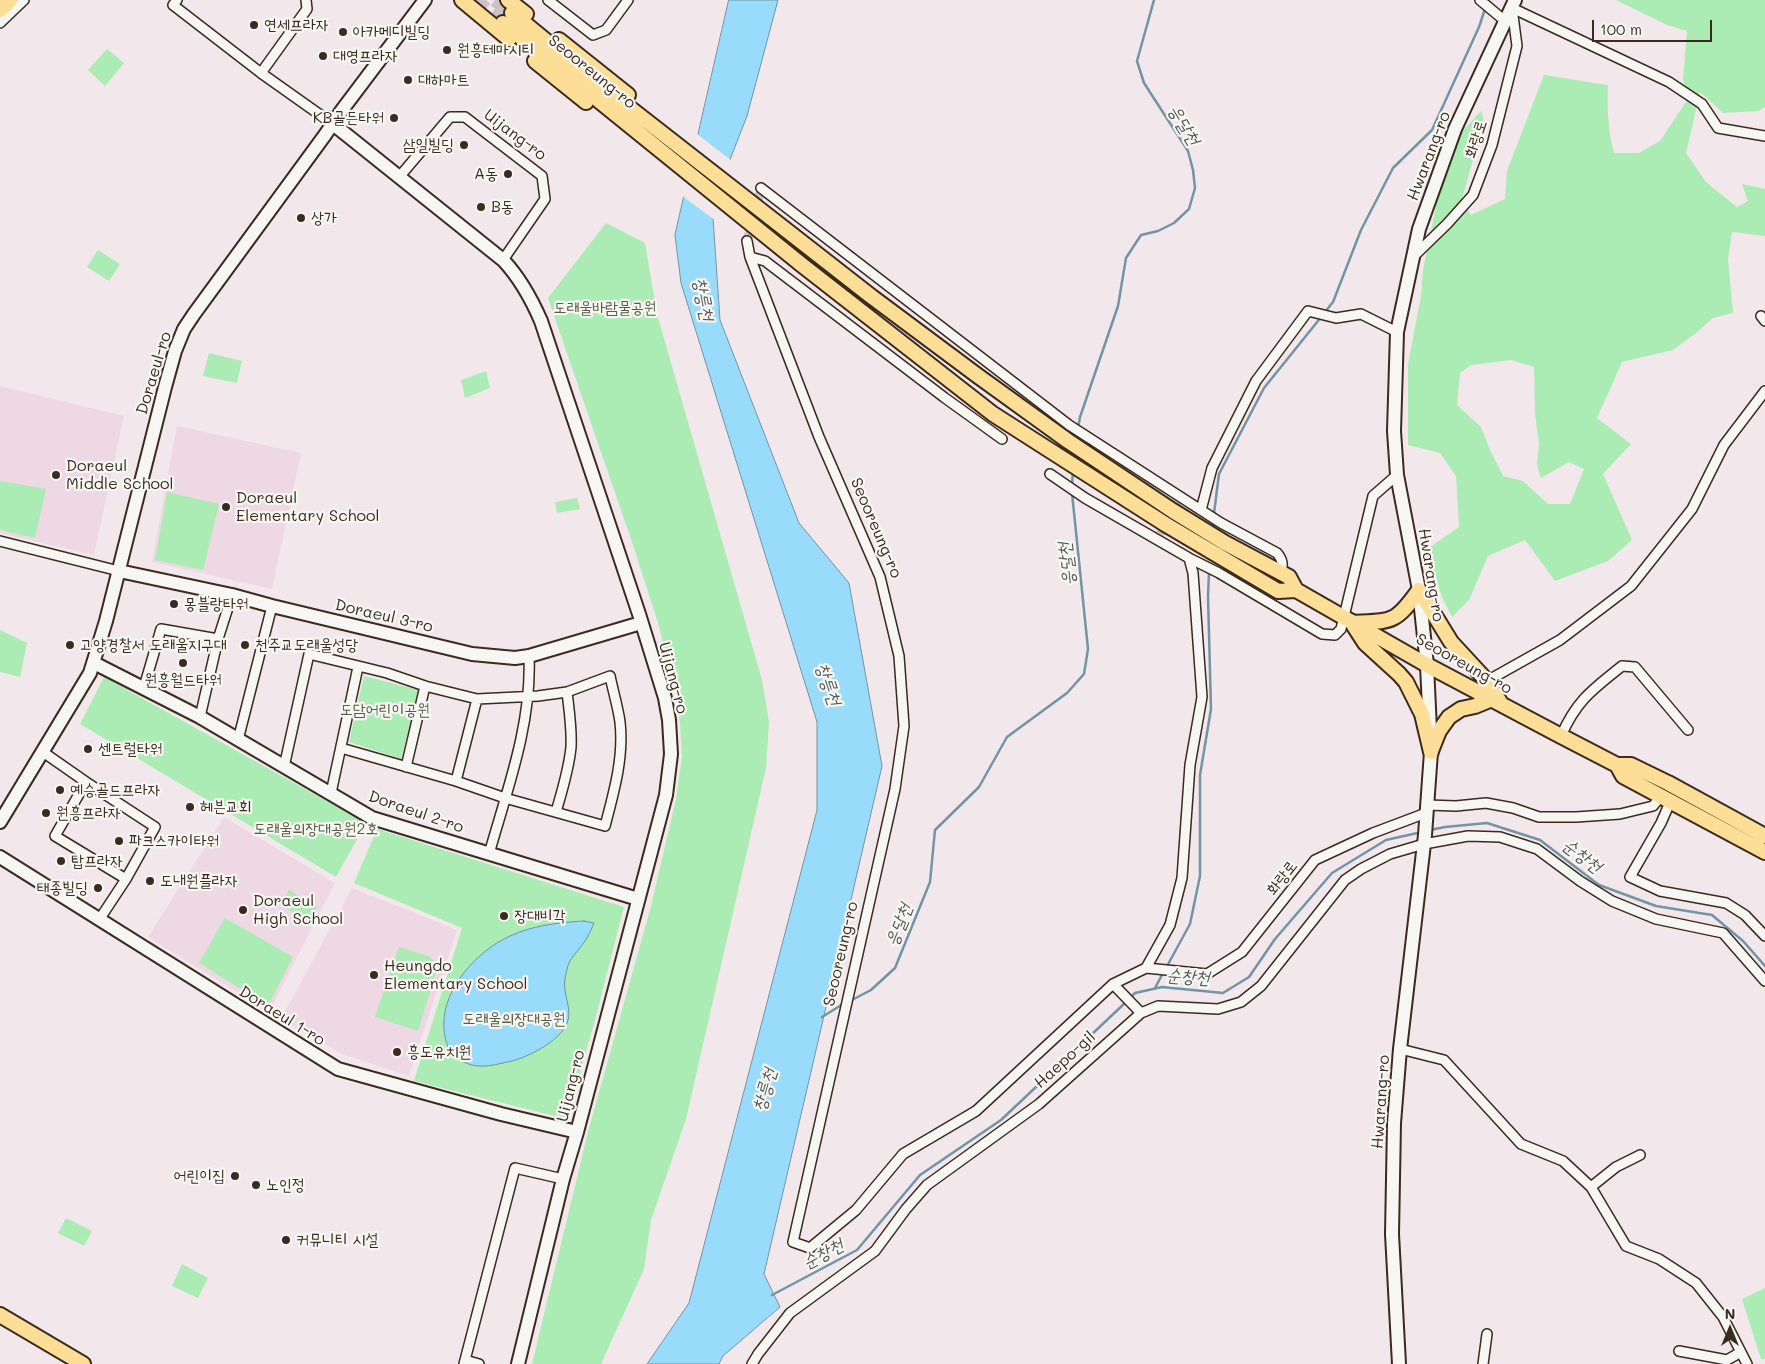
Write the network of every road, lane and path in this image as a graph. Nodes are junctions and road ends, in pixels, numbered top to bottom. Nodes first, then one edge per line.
1 (9, 0) edge
2 (24, 0) edge
3 (177, 0) edge
4 (306, 0) edge
5 (425, 0) edge
6 (462, 0) edge
7 (548, 0) edge
8 (628, 0) edge
9 (1480, 0) edge
10 (1514, 4) edge
11 (0, 9) edge
12 (508, 12) edge
13 (1505, 21) junction
14 (0, 23) edge
15 (262, 73) junction
16 (333, 124) junction
17 (1765, 136) edge
18 (657, 148) junction
19 (400, 176) junction
20 (761, 188) dead end
21 (747, 241) tunnel mouth
22 (750, 257) junction
23 (1413, 257) junction
24 (503, 260) junction
25 (1397, 332) junction
26 (1765, 391) edge
27 (1070, 435) junction
28 (1002, 439) dead end
29 (1050, 474) dead end
30 (1397, 475) junction
31 (1203, 512) junction
32 (0, 541) edge
33 (1189, 558) junction
34 (119, 571) junction
35 (1281, 573) junction
36 (1296, 590) junction
37 (1419, 590) junction
38 (232, 595) junction
39 (272, 606) junction
40 (1348, 621) junction
41 (641, 623) junction
42 (218, 639) junction
43 (529, 656) junction
44 (94, 663) junction
45 (1427, 665) junction
46 (358, 667) junction
47 (1487, 681) junction
48 (426, 686) junction
49 (144, 687) junction
50 (567, 692) junction
51 (528, 696) junction
52 (477, 698) junction
53 (1497, 702) junction
54 (200, 717) junction
55 (1688, 730) dead end
56 (1561, 736) junction
57 (238, 740) junction
58 (341, 748) junction
59 (43, 752) junction
60 (1431, 752) junction
61 (1617, 766) junction
62 (284, 767) junction
63 (406, 767) junction
64 (456, 781) junction
65 (86, 782) junction
66 (331, 793) junction
67 (505, 798) junction
68 (1666, 798) junction
69 (556, 812) junction
70 (0, 822) edge
71 (1425, 824) junction
72 (1764, 834) edge
73 (1760, 850) edge
74 (489, 854) junction
75 (0, 858) edge
76 (126, 879) junction
77 (638, 899) junction
78 (99, 920) junction
79 (1765, 936) edge
80 (1149, 968) junction
81 (1765, 981) edge
82 (1116, 987) junction
83 (1139, 1010) junction
84 (1400, 1050) junction
85 (577, 1132) junction
86 (1640, 1155) dead end
87 (562, 1179) junction
88 (1591, 1187) junction
89 (0, 1315) edge
90 (1487, 1334) dead end
91 (1679, 1351) dead end
92 (1741, 1352) junction
93 (465, 1362) edge
94 (84, 1364) edge
95 (479, 1364) edge
96 (518, 1364) edge
97 (752, 1364) edge
98 (1399, 1364) edge
99 (1483, 1364) edge
100 (1747, 1364) edge

1 - 11 highway
2 - 14 street
3 - 15 street, Uijang-ro
4 - 15 street
5 - 16 street, Doraeul-ro
6 - 18 main road
7 - 8 street
9 - 13 street
10 - 13 street, Hwarang-ro
10 - 17 street
10 - 23 street, 화랑로
12 - 18 main road, Seooreung-ro
12 - 27 main road
13 - 23 street, Hwarang-ro
15 - 16 street, Uijang-ro
16 - 19 street, Uijang-ro
16 - 34 street, Doraeul-ro
18 - 36 main road, Seooreung-ro
19 - 24 street, Uijang-ro
19 - 24 street, Uijang-ro
20 - 27 street
21 - 22 street, Seooreung-ro
22 - 28 street
22 - 82 street, Seooreung-ro
23 - 25 street, Hwarang-ro
24 - 41 street, Uijang-ro
25 - 30 street, Hwarang-ro
25 - 31 street
26 - 47 street
27 - 31 street
27 - 35 main road, Seooreung-ro
29 - 33 street
30 - 37 street, Hwarang-ro
30 - 40 street
31 - 35 street
32 - 34 street
33 - 40 street
33 - 80 street
34 - 38 street, Doraeul 3-ro
34 - 44 street, Doraeul-ro
35 - 36 main road, Seooreung-ro
36 - 40 main road, Seooreung-ro
37 - 40 main road
37 - 45 street, Hwarang-ro
37 - 47 main road
38 - 39 street, Doraeul 3-ro
38 - 42 street
39 - 43 street, Doraeul 3-ro
39 - 57 street
40 - 45 main road, Seooreung-ro
40 - 60 main road
41 - 43 street, Doraeul 3-ro
41 - 77 street, Uijang-ro
42 - 49 street
42 - 54 street
43 - 51 street
44 - 49 street, Doraeul 2-ro
44 - 59 street, Doraeul-ro
45 - 53 main road, Seooreung-ro
45 - 60 street, Hwarang-ro
46 - 48 street
46 - 58 street
46 - 62 street
47 - 53 main road
48 - 52 street
48 - 63 street
49 - 54 street, Doraeul 2-ro
50 - 51 street
50 - 69 street
50 - 69 street
51 - 52 street
51 - 67 street
52 - 64 street
53 - 56 main road, Seooreung-ro
53 - 60 main road
54 - 57 street, Doraeul 2-ro
55 - 56 street
56 - 61 main road, Seooreung-ro
57 - 62 street, Doraeul 2-ro
58 - 63 street
58 - 66 street
59 - 65 street
59 - 70 street, Doraeul-ro
60 - 71 street, Hwarang-ro
61 - 68 main road, Seooreung-ro
61 - 72 main road, Seooreung-ro
62 - 66 street, Doraeul 2-ro
63 - 64 street
64 - 67 street
65 - 76 street
65 - 76 street
66 - 74 street, Doraeul 2-ro
67 - 69 street
67 - 74 street
68 - 71 street
68 - 73 main road, Seooreung-ro
68 - 79 street
71 - 80 street, 화랑로
71 - 81 street
71 - 83 street, Haepo-gil
71 - 84 street, Hwarang-ro
72 - 73 street
74 - 77 street, Doraeul 2-ro
75 - 78 street, Doraeul 1-ro
76 - 78 street
77 - 85 street, Uijang-ro
78 - 85 street, Doraeul 1-ro
80 - 82 street, Seooreung-ro
82 - 83 street
83 - 97 street, Haepo-gil
84 - 88 street
84 - 98 street, Hwarang-ro
85 - 87 street, Uijang-ro
86 - 88 street
87 - 93 street
87 - 96 street, Uijang-ro
88 - 92 street
89 - 94 main road
90 - 99 street
91 - 92 street
92 - 100 street
93 - 95 street

